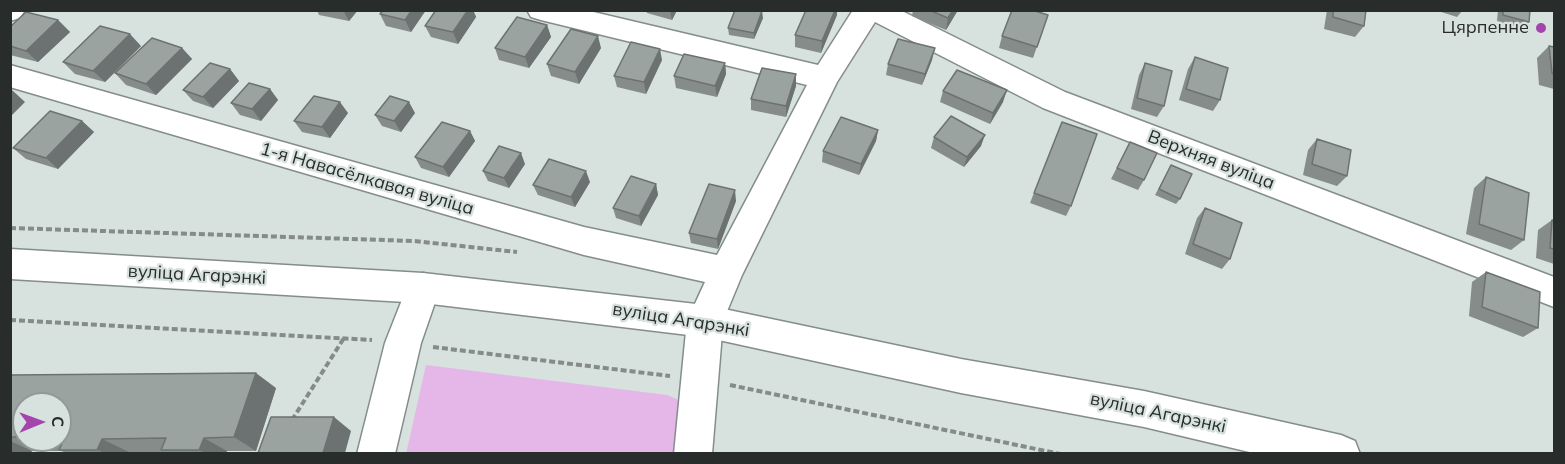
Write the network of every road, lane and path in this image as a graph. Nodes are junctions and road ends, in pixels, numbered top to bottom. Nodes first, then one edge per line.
1 (541, 10) edge
2 (868, 10) edge
3 (875, 10) edge
4 (10, 76) edge
5 (825, 78) junction
6 (10, 228) edge
7 (520, 252) dead end
8 (10, 264) edge
9 (726, 272) junction
10 (423, 288) junction
11 (1554, 292) edge
12 (10, 320) edge
13 (705, 321) junction
14 (345, 337) junction
15 (403, 343) junction
16 (699, 379) junction
17 (288, 428) edge
18 (376, 453) edge
19 (693, 453) edge
20 (1060, 453) edge
21 (1341, 453) edge

1 - 5 street
2 - 5 street
3 - 11 street, Верхняя вуліца
4 - 9 street, 1-я Навасёлкавая вуліца
5 - 9 street
6 - 7 path
8 - 10 street, вуліца Агарэнкі
9 - 13 street
10 - 13 street, вуліца Агарэнкі
10 - 15 street
12 - 14 path
13 - 16 street
13 - 21 street, вуліца Агарэнкі
14 - 15 path
14 - 17 path
15 - 16 path
15 - 18 street
16 - 19 street
16 - 20 path

